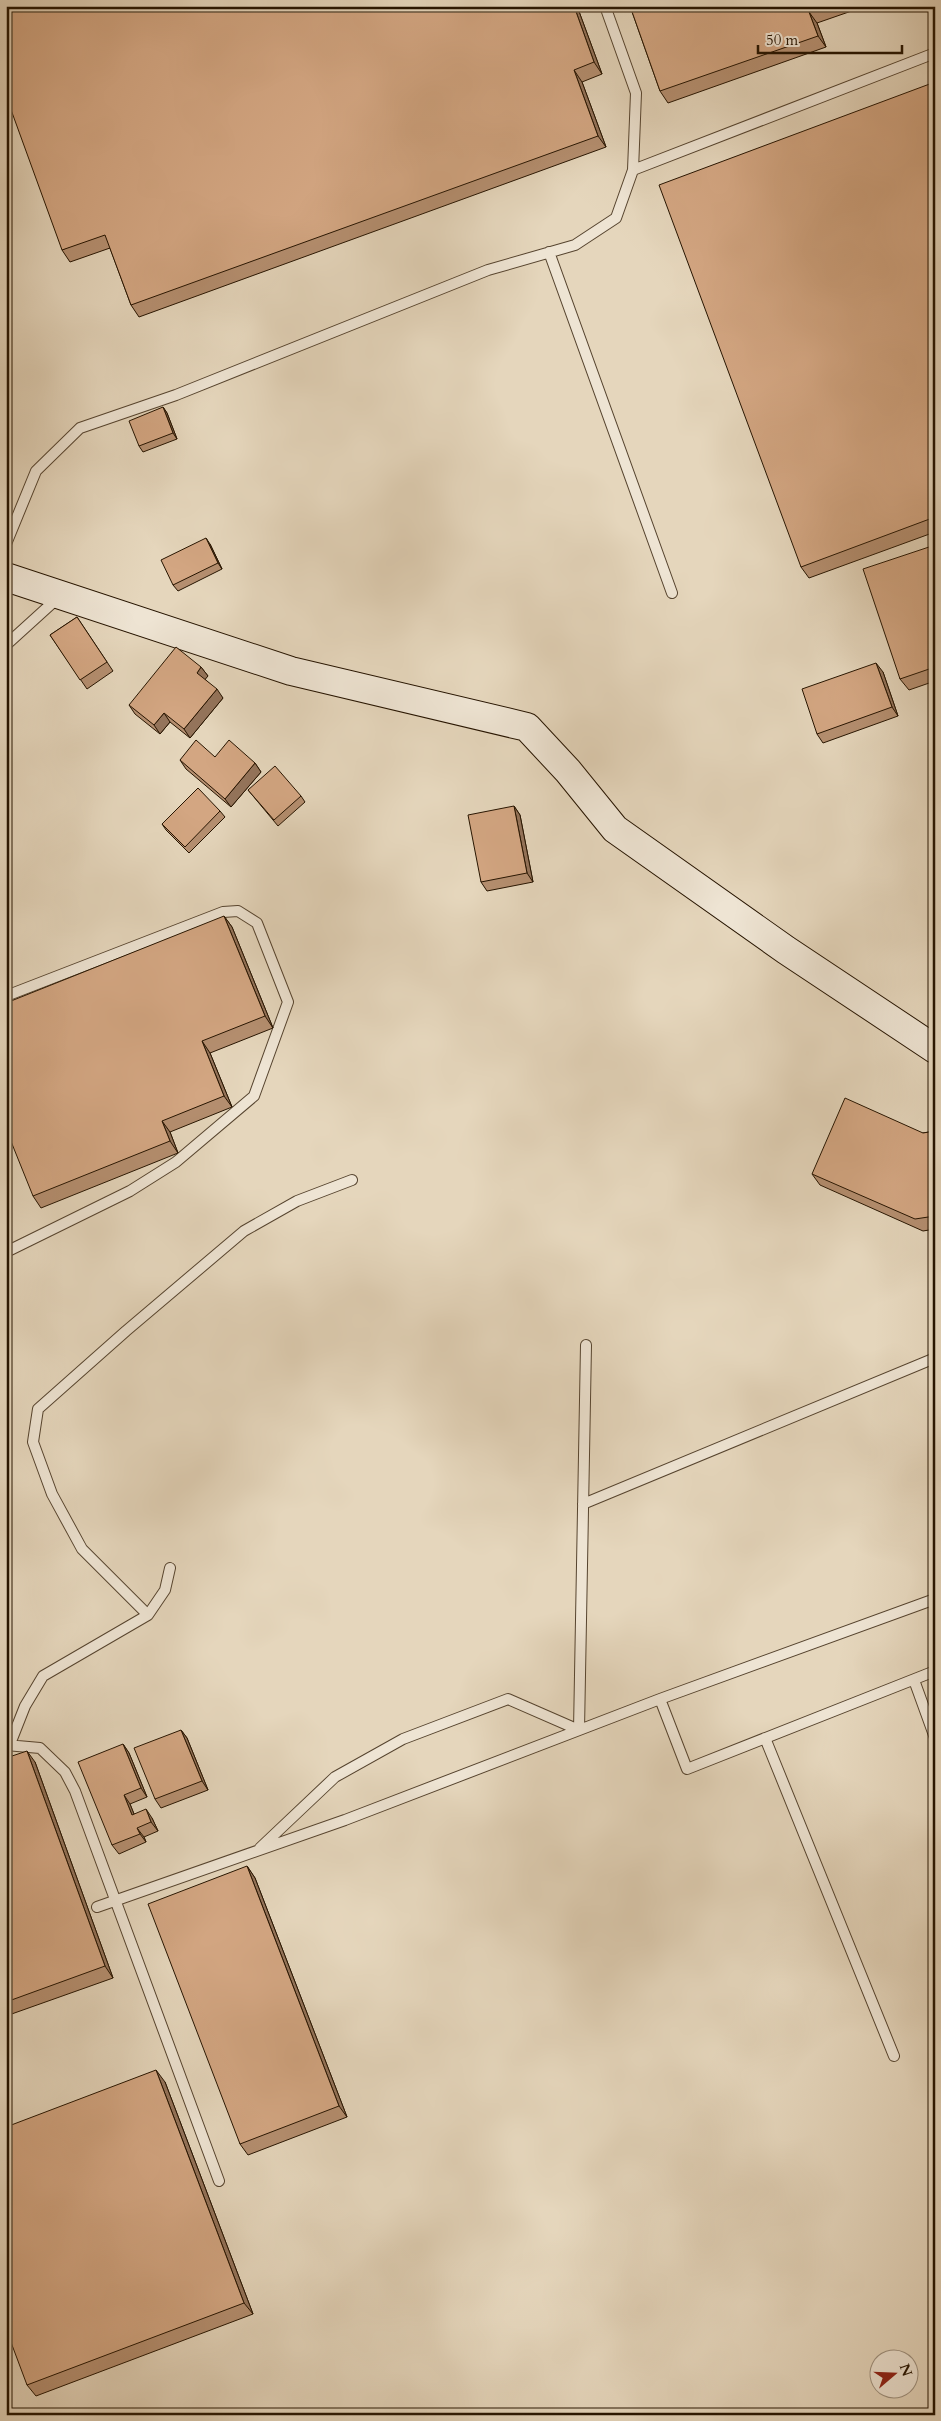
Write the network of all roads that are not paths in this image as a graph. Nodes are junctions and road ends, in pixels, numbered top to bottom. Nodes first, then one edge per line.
1 (605, 6) edge
2 (935, 53) edge
3 (633, 170) junction
4 (549, 252) junction
5 (6, 544) edge
6 (6, 577) edge
7 (672, 593) dead end
8 (61, 596) junction
9 (6, 645) edge
10 (6, 996) edge
11 (935, 1049) edge
12 (352, 1180) dead end
13 (6, 1252) edge
14 (586, 1345) dead end
15 (935, 1358) edge
16 (583, 1504) junction
17 (170, 1568) dead end
18 (935, 1599) edge
19 (148, 1615) junction
20 (935, 1672) edge
21 (914, 1680) junction
22 (660, 1699) junction
23 (579, 1730) junction
24 (765, 1738) junction
25 (935, 1738) edge
26 (8, 1744) edge
27 (258, 1850) junction
28 (116, 1900) junction
29 (97, 1907) dead end
30 (894, 2056) dead end
31 (219, 2181) dead end

1 - 3 lane
2 - 3 lane
3 - 4 lane
4 - 5 lane
4 - 7 lane
6 - 8 street
8 - 9 lane
8 - 11 street
10 - 13 lane
12 - 19 lane
14 - 16 lane
15 - 16 lane
16 - 23 lane
17 - 19 lane
18 - 22 lane
19 - 26 lane
20 - 21 lane
21 - 24 lane
21 - 25 lane
22 - 23 lane
22 - 24 lane
23 - 27 lane
23 - 27 lane
24 - 30 lane
26 - 28 lane
27 - 28 lane
28 - 29 lane
28 - 31 lane

